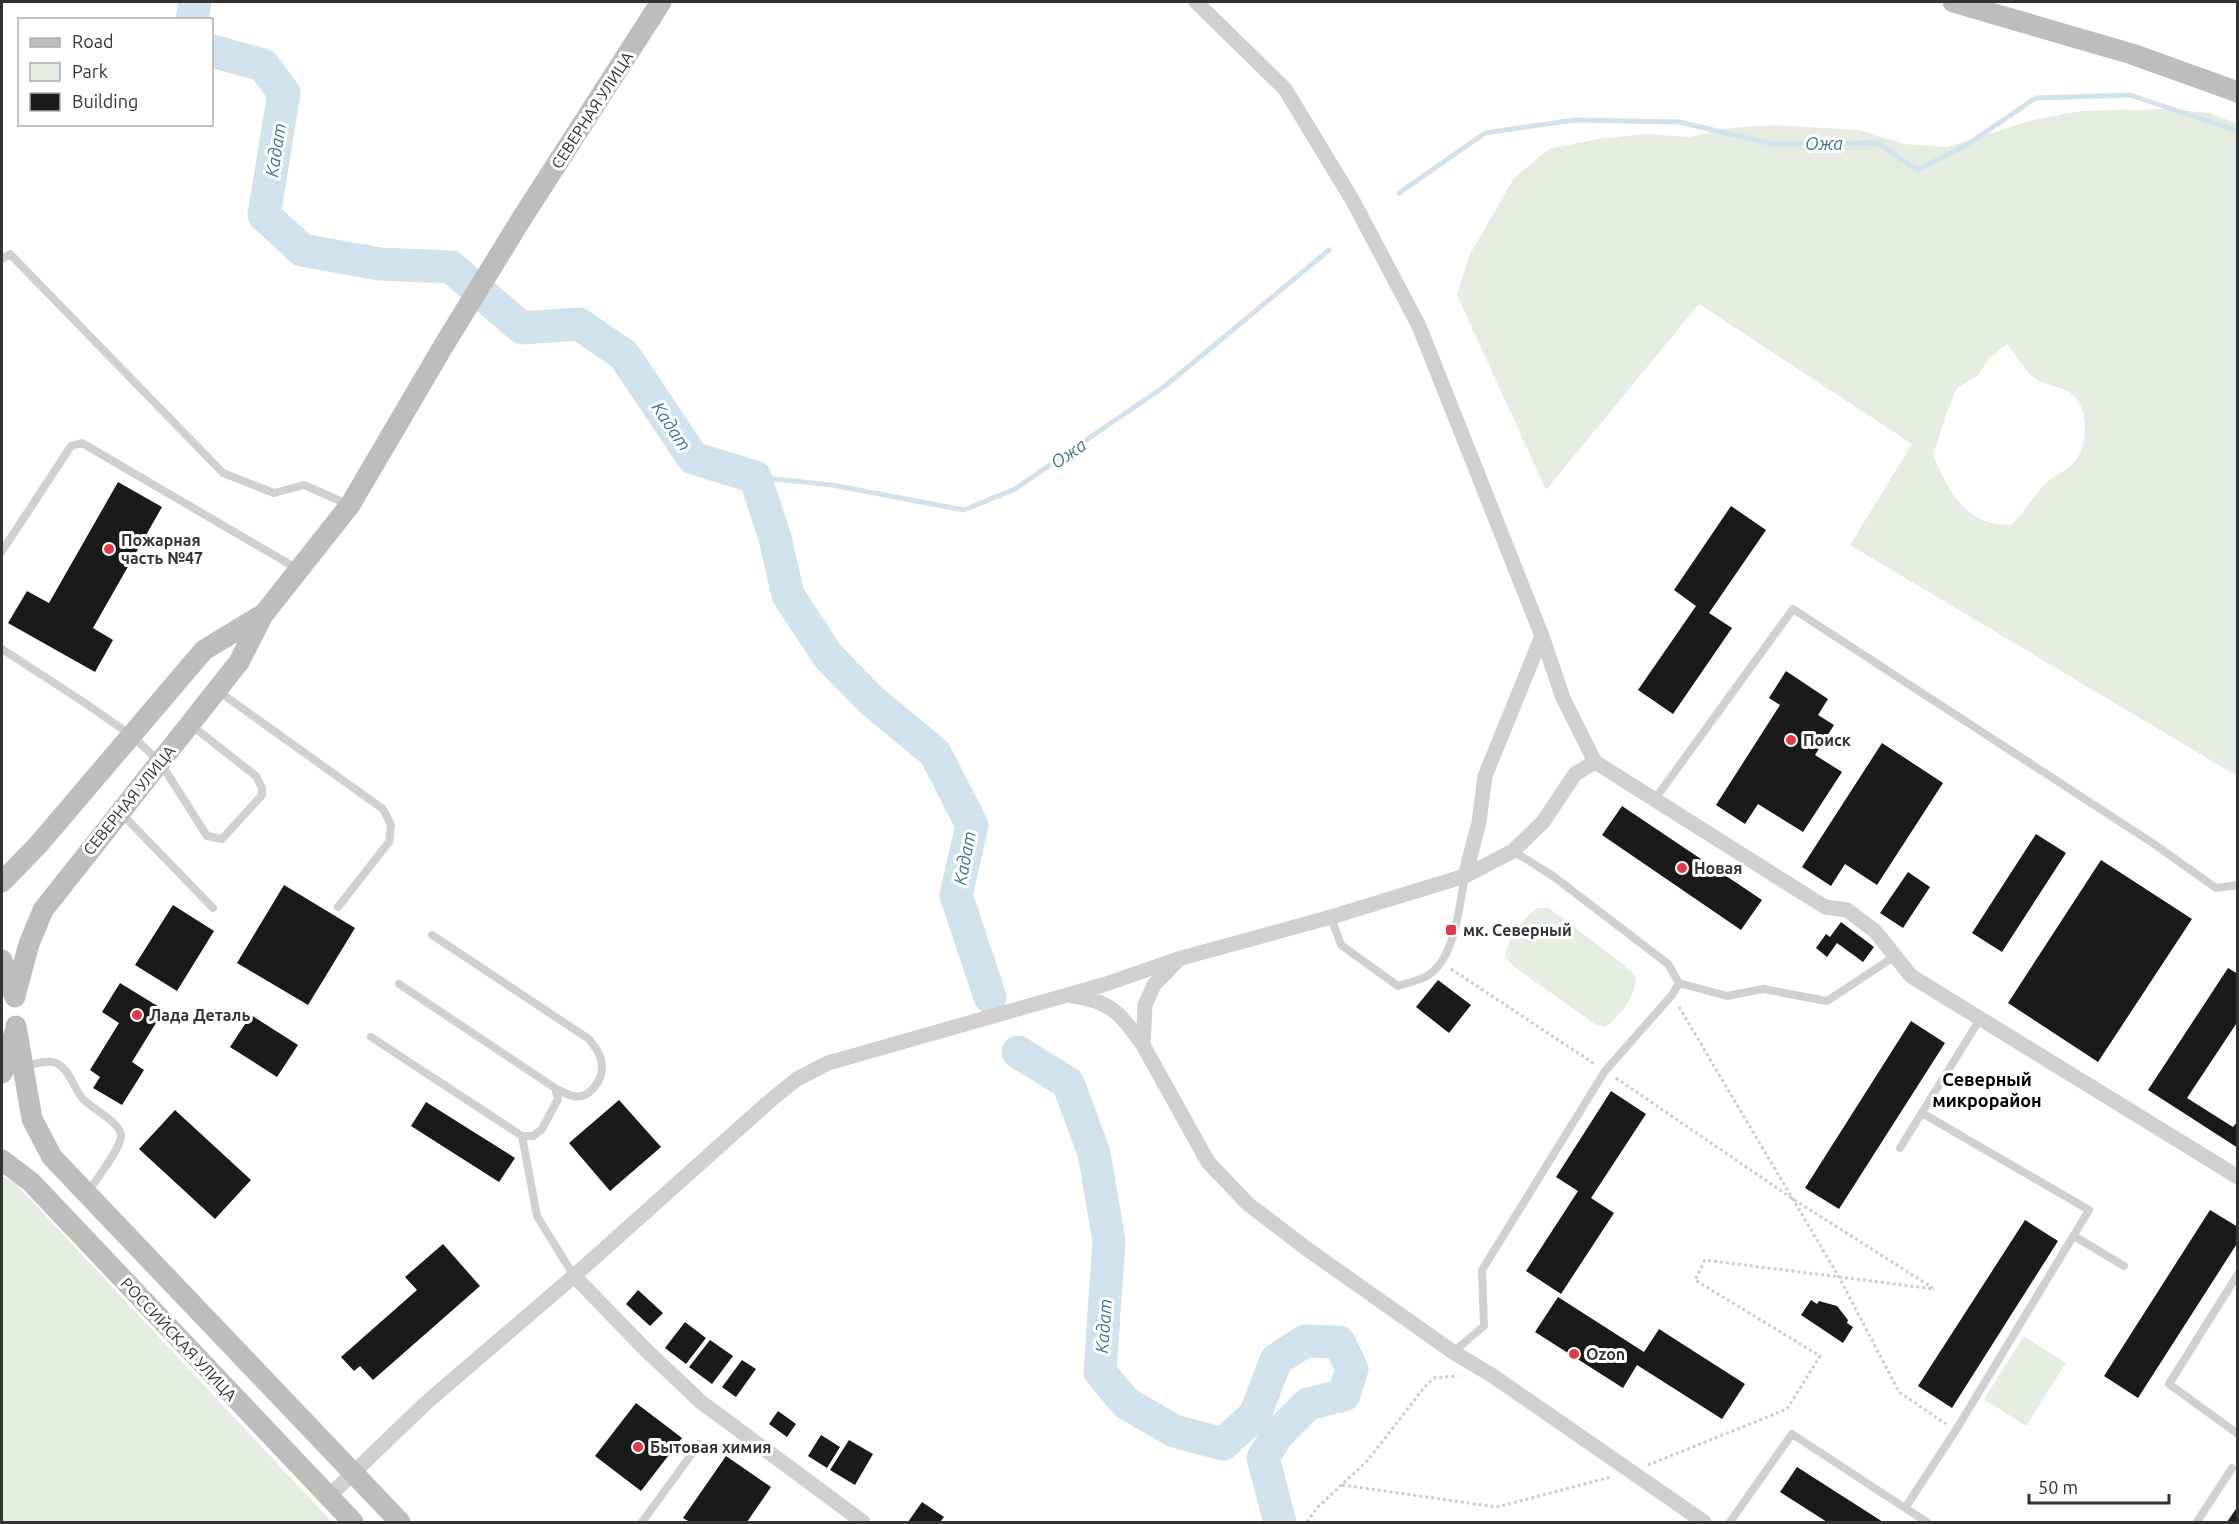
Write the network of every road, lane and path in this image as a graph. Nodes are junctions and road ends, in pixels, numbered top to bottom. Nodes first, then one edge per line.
1 (661, 2) edge
2 (1196, 2) edge
3 (1953, 2) edge
4 (2238, 92) edge
5 (2, 259) edge
6 (350, 505) junction
7 (2, 551) edge
8 (298, 569) junction
9 (263, 615) junction
10 (1542, 636) junction
11 (2, 649) edge
12 (217, 690) junction
13 (190, 724) junction
14 (132, 736) junction
15 (160, 762) junction
16 (1595, 762) junction
17 (1655, 800) junction
18 (120, 812) junction
19 (1514, 851) junction
20 (1464, 876) junction
21 (2, 882) edge
22 (2238, 885) edge
23 (338, 907) dead end
24 (213, 908) dead end
25 (1331, 917) junction
26 (432, 935) dead end
27 (1895, 956) junction
28 (1178, 959) junction
29 (2, 960) edge
30 (1441, 963) junction
31 (1680, 983) junction
32 (399, 984) dead end
33 (1067, 995) junction
34 (1672, 995) junction
35 (15, 996) junction
36 (1980, 1019) junction
37 (16, 1026) junction
38 (371, 1037) dead end
39 (1143, 1044) junction
40 (24, 1066) junction
41 (1605, 1071) junction
42 (2, 1072) edge
43 (555, 1088) junction
44 (1922, 1113) junction
45 (522, 1136) junction
46 (1900, 1148) dead end
47 (2, 1161) edge
48 (2238, 1177) edge
49 (87, 1193) junction
50 (1793, 1199) junction
51 (2074, 1236) junction
52 (2124, 1266) dead end
53 (2238, 1274) edge
54 (574, 1276) junction
55 (1839, 1277) junction
56 (1453, 1352) junction
57 (1493, 1376) junction
58 (1956, 1430) junction
59 (2238, 1434) edge
60 (699, 1444) dead end
61 (2232, 1468) dead end
62 (354, 1472) junction
63 (1631, 1472) junction
64 (1342, 1485) junction
65 (329, 1497) junction
66 (1905, 1508) junction
67 (353, 1522) edge
68 (400, 1522) edge
69 (642, 1522) edge
70 (863, 1522) edge
71 (1307, 1522) edge
72 (1704, 1522) edge
73 (1730, 1522) edge
74 (1927, 1522) edge
75 (2197, 1522) edge

1 - 6 street, СЕВЕРНАЯ УЛИЦА
2 - 10 street
3 - 4 street
5 - 6 lane
6 - 8 street, СЕВЕРНАЯ УЛИЦА
7 - 8 lane
8 - 9 street, СЕВЕРНАЯ УЛИЦА
9 - 12 street, СЕВЕРНАЯ УЛИЦА
9 - 14 street, СЕВЕРНАЯ УЛИЦА
10 - 16 street
10 - 20 street
11 - 14 lane
12 - 13 street, СЕВЕРНАЯ УЛИЦА
12 - 23 lane
13 - 15 street, СЕВЕРНАЯ УЛИЦА
13 - 15 lane
14 - 15 lane
14 - 21 street, СЕВЕРНАЯ УЛИЦА
15 - 18 street, СЕВЕРНАЯ УЛИЦА
16 - 17 street
16 - 19 street
17 - 22 lane
17 - 27 street
18 - 24 lane
18 - 35 street, СЕВЕРНАЯ УЛИЦА
19 - 20 street
19 - 31 lane
20 - 25 street
20 - 30 lane
25 - 28 street
25 - 30 lane
26 - 43 lane
27 - 31 lane
27 - 36 street
28 - 33 street
28 - 39 street
29 - 35 street
30 - 41 path
31 - 34 lane
32 - 43 lane
33 - 39 street
33 - 54 street
34 - 41 lane
34 - 50 path
35 - 37 street
36 - 44 lane
36 - 48 street
37 - 40 street
37 - 42 street
38 - 45 lane
39 - 56 street
40 - 49 street
40 - 49 lane
41 - 50 path
41 - 56 lane
43 - 45 lane
44 - 46 lane
44 - 51 lane
45 - 54 lane
47 - 65 street, РОССИЙСКАЯ УЛИЦА
49 - 62 street
50 - 55 path
50 - 55 path
51 - 52 lane
51 - 58 lane
53 - 59 lane
54 - 62 street
54 - 70 street
55 - 58 path
55 - 63 path
56 - 57 street
57 - 63 street
57 - 64 path
58 - 66 lane
60 - 69 lane
61 - 75 lane
62 - 65 street
62 - 68 street
63 - 64 path
63 - 72 street
64 - 71 path
65 - 67 street, РОССИЙСКАЯ УЛИЦА
66 - 73 lane
66 - 74 lane

